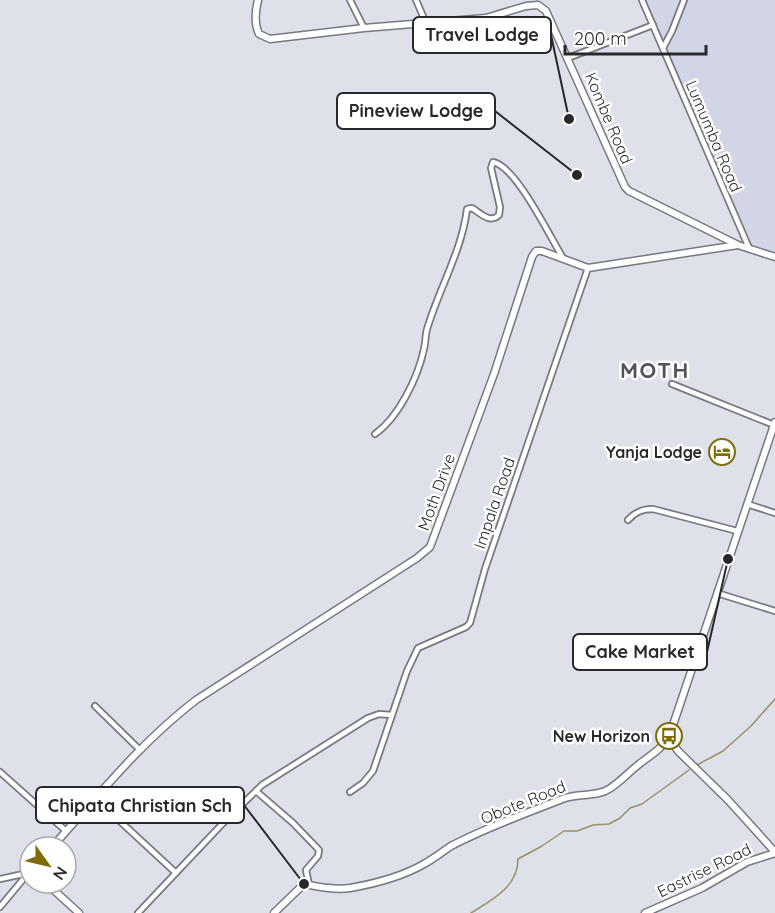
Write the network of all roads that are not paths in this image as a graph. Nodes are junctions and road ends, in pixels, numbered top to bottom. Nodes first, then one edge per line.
1 (258, 0) edge
2 (350, 0) edge
3 (416, 0) edge
4 (642, 0) edge
5 (684, 0) edge
6 (426, 23) junction
7 (653, 25) junction
8 (364, 28) junction
9 (663, 48) junction
10 (568, 58) junction
11 (738, 245) junction
12 (750, 248) junction
13 (775, 257) edge
14 (565, 260) junction
15 (588, 268) junction
16 (672, 384) dead end
17 (775, 423) edge
18 (375, 434) dead end
19 (747, 504) junction
20 (775, 513) edge
21 (628, 520) dead end
22 (737, 531) junction
23 (717, 593) junction
24 (775, 611) edge
25 (95, 706) dead end
26 (392, 715) junction
27 (669, 738) junction
28 (139, 749) junction
29 (0, 772) edge
30 (256, 791) junction
31 (350, 792) dead end
32 (96, 799) junction
33 (66, 831) junction
34 (62, 835) edge
35 (775, 852) edge
36 (176, 873) junction
37 (18, 875) edge
38 (0, 879) edge
39 (18, 885) edge
40 (309, 885) junction
41 (59, 895) edge
42 (0, 907) edge
43 (79, 913) edge
44 (138, 913) edge
45 (274, 913) edge
46 (645, 913) edge

1 - 8 street, Kombe Road
2 - 8 street
3 - 6 street
4 - 7 street, Lumumba Road
5 - 9 street
6 - 8 street, Kombe Road
6 - 10 street, Kombe Road
7 - 9 street, Lumumba Road
7 - 10 street
9 - 12 street, Lumumba Road
10 - 11 street, Kombe Road
11 - 12 street, Kombe Road
11 - 15 street, Moth Drive
12 - 13 street, Kombe Road
14 - 15 street, Moth Drive
14 - 18 street
14 - 28 street, Moth Drive
15 - 26 street, Impala Road
16 - 17 street
17 - 19 street, Obote Road
19 - 20 street
19 - 22 street, Obote Road
21 - 22 street
22 - 23 street, Obote Road
23 - 24 street
23 - 27 street, Obote Road
25 - 28 street
26 - 30 street
26 - 31 street, Impala Road
27 - 35 street
27 - 40 street, Obote Road
28 - 32 street, Moth Drive
29 - 33 street
30 - 36 street
30 - 40 street
32 - 33 street, Moth Drive
32 - 36 street
33 - 34 street, Moth Drive
35 - 46 street, Eastrise Road
36 - 44 street
37 - 38 street
39 - 42 street
40 - 45 street
41 - 43 street

